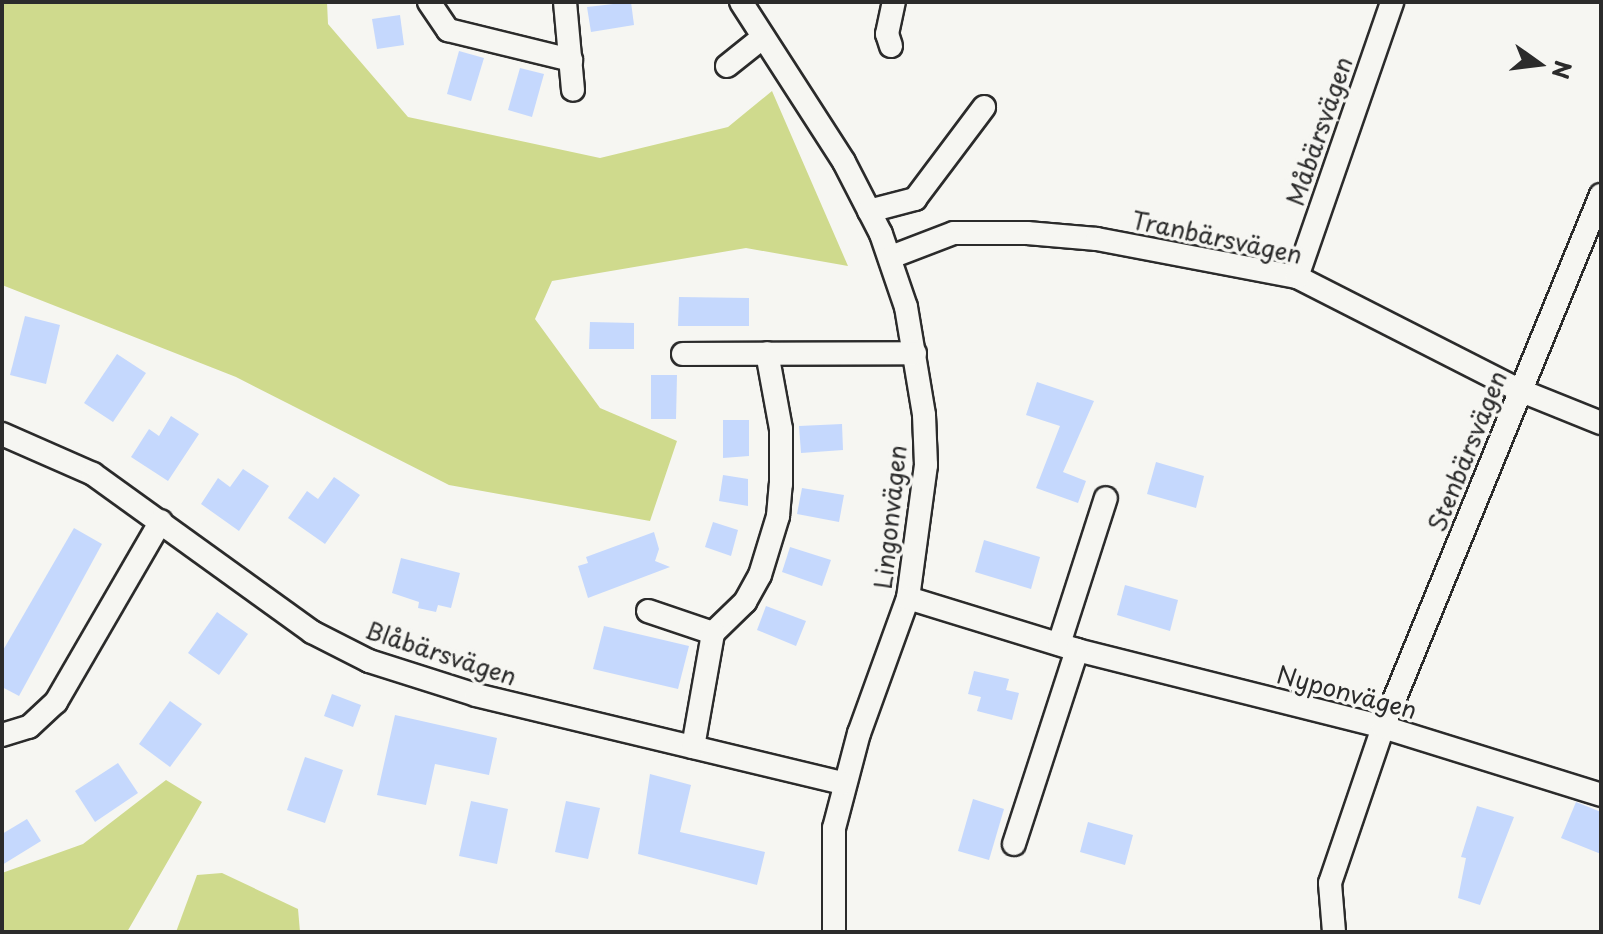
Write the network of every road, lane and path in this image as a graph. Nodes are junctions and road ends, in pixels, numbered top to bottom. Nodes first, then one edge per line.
1 (429, 2) edge
2 (565, 2) edge
3 (741, 2) edge
4 (894, 2) edge
5 (1392, 2) edge
6 (761, 39) junction
7 (891, 46) dead end
8 (571, 60) junction
9 (727, 66) dead end
10 (573, 90) dead end
11 (984, 107) dead end
12 (1601, 195) edge
13 (869, 211) junction
14 (891, 257) junction
15 (1297, 277) junction
16 (767, 353) junction
17 (915, 353) junction
18 (683, 354) dead end
19 (1519, 390) junction
20 (1601, 423) edge
21 (2, 434) edge
22 (1106, 498) dead end
23 (161, 521) junction
24 (908, 598) junction
25 (648, 611) dead end
26 (713, 633) junction
27 (1068, 647) junction
28 (1383, 727) junction
29 (2, 735) edge
30 (693, 747) junction
31 (843, 783) junction
32 (1601, 795) edge
33 (1014, 844) dead end
34 (834, 932) edge
35 (1334, 932) edge

1 - 8 street
2 - 8 street
3 - 6 street, Lingonvägen
4 - 7 street
5 - 15 street, Måbärsvägen
6 - 9 street
6 - 13 street, Lingonvägen
8 - 10 street
11 - 13 street
12 - 19 street, Stenbärsvägen
13 - 14 street, Lingonvägen
14 - 15 street, Tranbärsvägen
14 - 17 street, Lingonvägen
15 - 19 street, Tranbärsvägen
16 - 17 street
16 - 18 street
16 - 26 street
17 - 24 street, Lingonvägen
19 - 20 street, Tranbärsvägen
19 - 28 street, Stenbärsvägen
21 - 23 street, Blåbärsvägen
22 - 27 street
23 - 29 street
23 - 30 street, Blåbärsvägen
24 - 27 street, Nyponvägen
24 - 31 street, Lingonvägen
25 - 26 street
26 - 30 street
27 - 28 street, Nyponvägen
27 - 33 street
28 - 32 street, Nyponvägen
28 - 35 street, Stenbärsvägen
30 - 31 street, Blåbärsvägen
31 - 34 street, Lingonvägen

